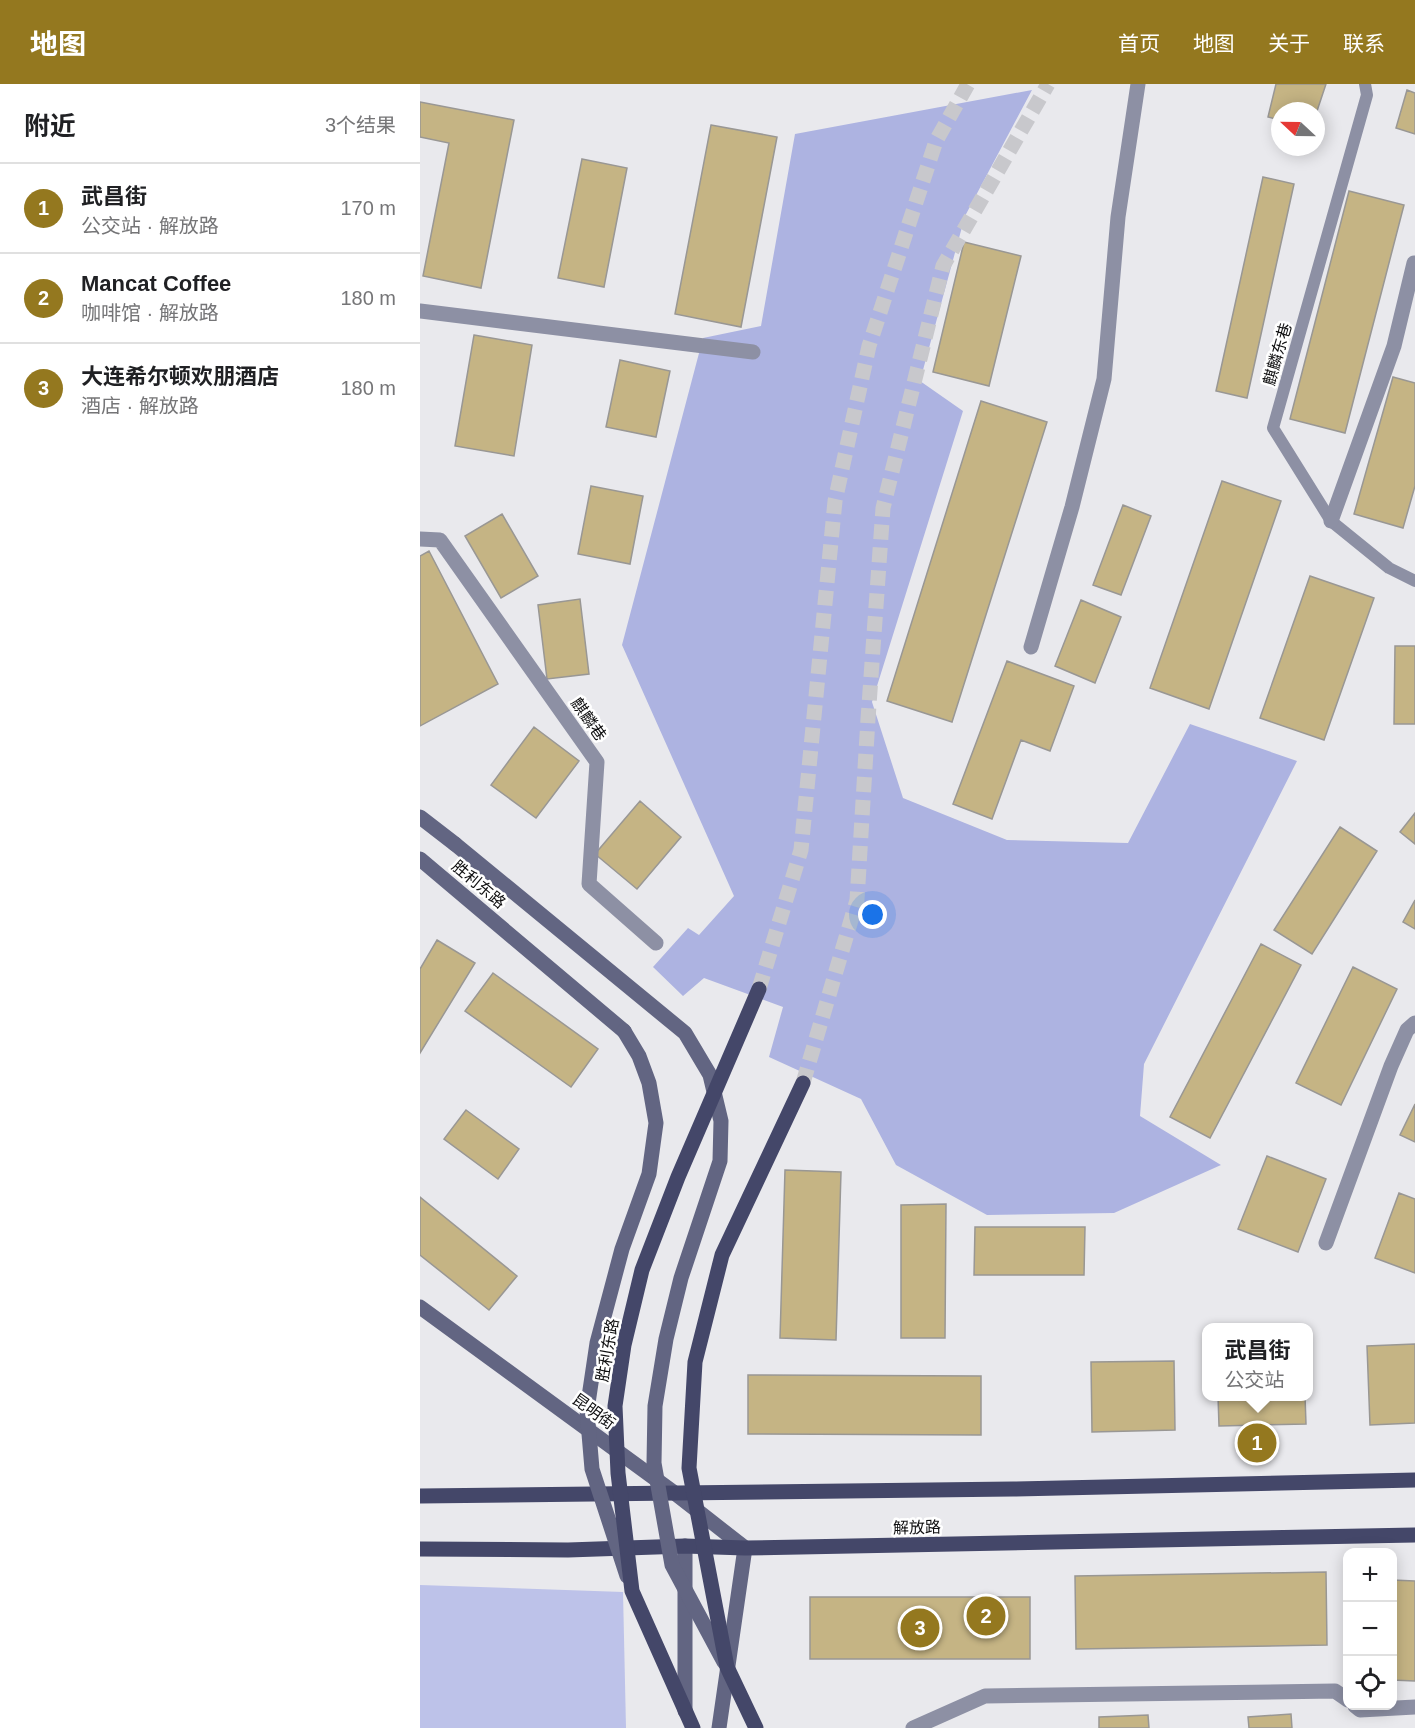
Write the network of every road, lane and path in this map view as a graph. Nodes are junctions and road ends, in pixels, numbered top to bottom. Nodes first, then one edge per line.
1 (1138, 84) edge
2 (1365, 84) edge
3 (1414, 263) edge
4 (420, 311) edge
5 (753, 352) dead end
6 (1331, 521) junction
7 (420, 539) edge
8 (1415, 581) edge
9 (1031, 647) dead end
10 (420, 817) edge
11 (420, 859) edge
12 (656, 943) dead end
13 (759, 990) tunnel mouth
14 (1415, 1023) edge
15 (803, 1083) tunnel mouth
16 (1326, 1243) dead end
17 (420, 1307) edge
18 (1415, 1480) edge
19 (676, 1494) junction
20 (420, 1496) edge
21 (1415, 1535) edge
22 (685, 1546) junction
23 (745, 1548) junction
24 (420, 1549) edge
25 (632, 1592) junction
26 (727, 1667) junction
27 (1343, 1697) edge
28 (1415, 1707) edge
29 (1397, 1708) edge
30 (686, 1728) edge
31 (693, 1728) edge
32 (718, 1728) edge
33 (756, 1728) edge
34 (914, 1728) edge

1 - 9 street
2 - 6 lane, 麒麟东巷
3 - 6 street
4 - 5 street
6 - 8 lane, 麒麟东巷
7 - 12 street, 麒麟巷
10 - 26 main road, bridge
11 - 25 main road, 胜利东路, bridge
13 - 25 main road, 胜利东路, bridge
14 - 16 street
15 - 26 main road, bridge
17 - 19 main road, 昆明街
18 - 19 main road
19 - 20 main road
19 - 23 main road, 昆明街
21 - 23 main road, 解放路
22 - 23 main road, 解放路
22 - 24 main road, 解放路
22 - 30 main road
23 - 32 main road
25 - 31 main road, 胜利东路, bridge
26 - 33 main road, bridge
27 - 34 street
28 - 29 street

